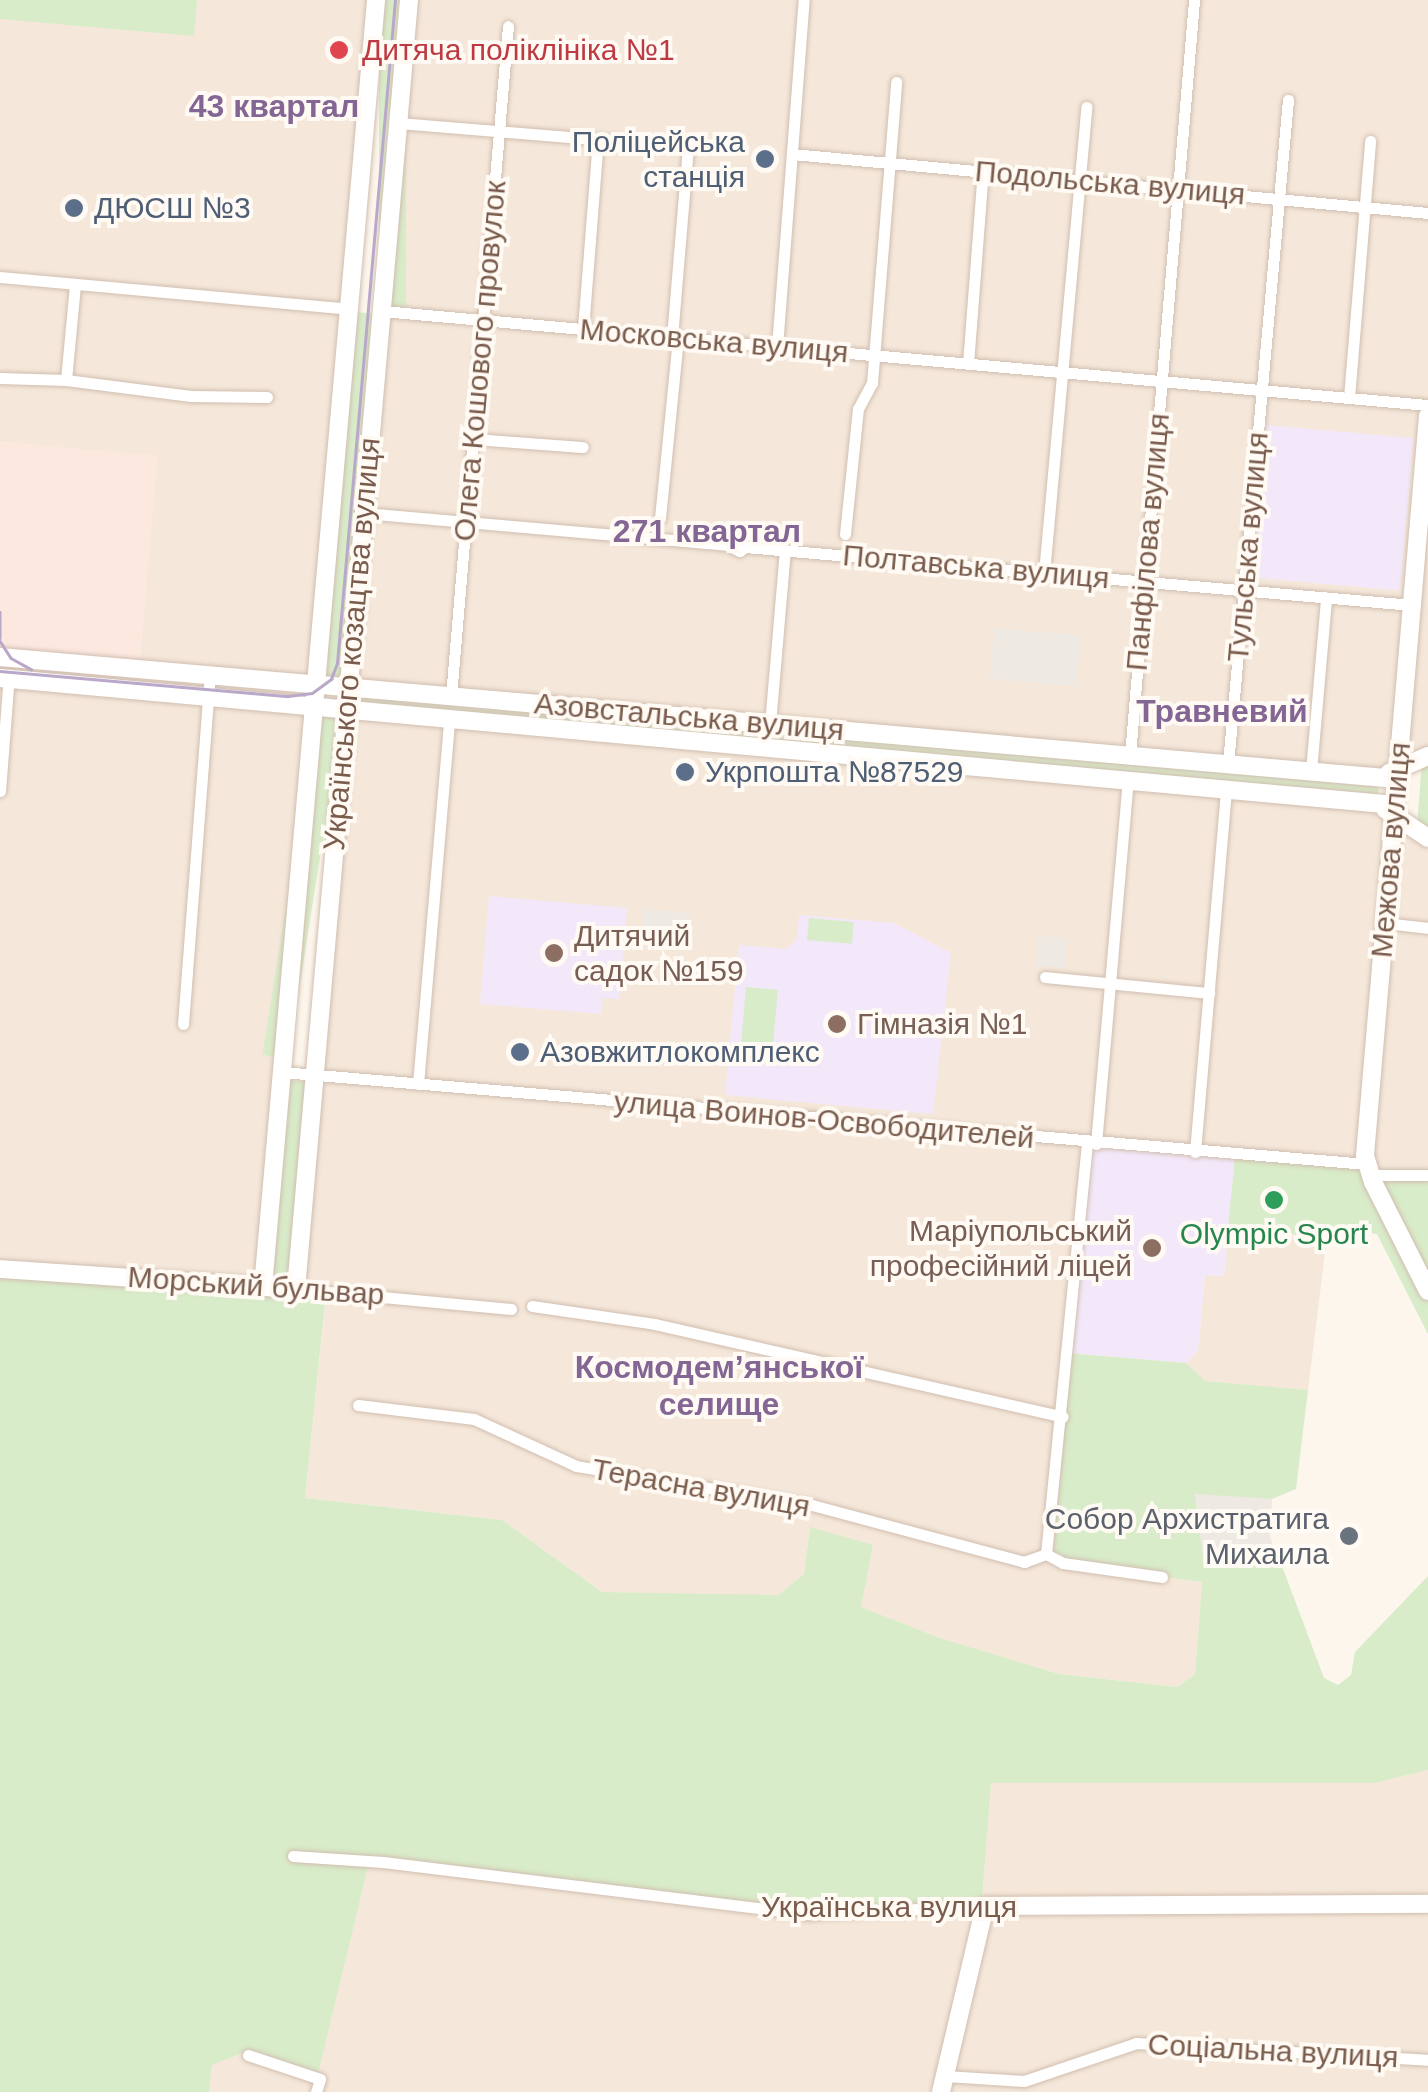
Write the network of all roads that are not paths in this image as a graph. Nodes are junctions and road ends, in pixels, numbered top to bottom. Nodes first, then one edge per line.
1 (376, 0) edge
2 (409, 0) edge
3 (804, 0) edge
4 (1194, 0) edge
5 (508, 26) dead end
6 (896, 82) dead end
7 (1288, 100) dead end
8 (1086, 107) dead end
9 (398, 123) junction
10 (500, 132) junction
11 (598, 140) junction
12 (1370, 142) dead end
13 (792, 154) junction
14 (890, 162) junction
15 (983, 171) junction
16 (1079, 180) junction
17 (1178, 189) junction
18 (1280, 199) junction
19 (1365, 206) junction
20 (1428, 212) edge
21 (0, 278) edge
22 (74, 284) junction
23 (349, 308) junction
24 (382, 312) junction
25 (483, 320) junction
26 (583, 330) junction
27 (675, 338) junction
28 (777, 347) junction
29 (874, 356) junction
30 (968, 364) junction
31 (1062, 372) junction
32 (0, 378) edge
33 (66, 380) junction
34 (1162, 381) junction
35 (1262, 390) junction
36 (267, 397) dead end
37 (1349, 398) junction
38 (1428, 404) edge
39 (1428, 416) edge
40 (474, 438) junction
41 (583, 447) dead end
42 (364, 513) junction
43 (660, 518) dead end
44 (466, 522) junction
45 (845, 534) dead end
46 (785, 550) junction
47 (1044, 573) junction
48 (1144, 582) junction
49 (1244, 590) junction
50 (1326, 598) junction
51 (1412, 605) junction
52 (5, 658) edge
53 (210, 676) junction
54 (4, 679) edge
55 (316, 685) junction
56 (348, 686) junction
57 (451, 696) junction
58 (208, 697) junction
59 (314, 706) junction
60 (346, 711) junction
61 (450, 720) junction
62 (770, 724) junction
63 (1005, 745) junction
64 (768, 749) junction
65 (1428, 754) edge
66 (1130, 756) junction
67 (1228, 764) junction
68 (1393, 769) junction
69 (1003, 770) junction
70 (1311, 771) junction
71 (1128, 781) junction
72 (1226, 790) junction
73 (0, 791) edge
74 (1389, 807) junction
75 (1392, 835) junction
76 (1428, 838) edge
77 (1385, 923) junction
78 (1428, 928) edge
79 (1045, 977) dead end
80 (1110, 983) junction
81 (1209, 993) junction
82 (183, 1024) dead end
83 (282, 1072) junction
84 (315, 1075) junction
85 (418, 1084) junction
86 (1092, 1143) junction
87 (1195, 1152) junction
88 (1368, 1169) junction
89 (1428, 1175) edge
90 (0, 1268) edge
91 (263, 1286) junction
92 (296, 1289) junction
93 (1428, 1291) edge
94 (532, 1306) dead end
95 (511, 1308) dead end
96 (358, 1405) dead end
97 (1063, 1417) junction
98 (1046, 1554) junction
99 (1162, 1577) dead end
100 (293, 1856) dead end
101 (1428, 1904) edge
102 (986, 1906) junction
103 (248, 2054) dead end
104 (1428, 2060) edge
105 (943, 2084) edge
106 (316, 2092) edge

1 - 23 street, Українського козацтва вулиця
2 - 9 street, Українського козацтва вулиця
3 - 13 street
4 - 17 street, Панфілова вулиця
5 - 10 street, Олега Кошового провулок
6 - 14 street
7 - 18 street, Тульська вулиця
8 - 16 street
9 - 10 street
9 - 24 street, Українського козацтва вулиця
10 - 11 street
10 - 25 street, Олега Кошового провулок
11 - 26 street
11 - 27 street
12 - 19 street
13 - 14 street, Подольська вулиця
13 - 28 street
14 - 15 street, Подольська вулиця
14 - 29 street
15 - 16 street, Подольська вулиця
15 - 30 street
16 - 17 street, Подольська вулиця
16 - 31 street
17 - 18 street, Подольська вулиця
17 - 34 street, Панфілова вулиця
18 - 19 street, Подольська вулиця
18 - 35 street, Тульська вулиця
19 - 20 street, Подольська вулиця
19 - 37 street
21 - 22 street, Московська вулиця
22 - 23 street, Московська вулиця
22 - 33 street
23 - 24 street, Московська вулиця
23 - 55 street, Українського козацтва вулиця
24 - 25 street, Московська вулиця
24 - 42 street, Українського козацтва вулиця
25 - 26 street, Московська вулиця
25 - 40 street, Олега Кошового провулок
26 - 27 street, Московська вулиця
27 - 28 street, Московська вулиця
27 - 43 street
28 - 29 street, Московська вулиця
29 - 30 street, Московська вулиця
29 - 45 street
30 - 31 street, Московська вулиця
31 - 34 street, Московська вулиця
31 - 47 street
32 - 33 street
33 - 36 street
34 - 35 street, Московська вулиця
34 - 48 street, Панфілова вулиця
35 - 37 street, Московська вулиця
35 - 49 street, Тульська вулиця
37 - 38 street, Московська вулиця
39 - 51 street, Межова вулиця
40 - 41 street
40 - 44 street, Олега Кошового провулок
42 - 44 street, Полтавська вулиця
42 - 56 street, Українського козацтва вулиця
44 - 46 street, Полтавська вулиця
44 - 57 street, Олега Кошового провулок
46 - 47 street, Полтавська вулиця
46 - 62 street
47 - 48 street, Полтавська вулиця
48 - 49 street, Полтавська вулиця
48 - 66 street, Панфілова вулиця
49 - 50 street, Полтавська вулиця
49 - 67 street, Тульська вулиця
50 - 51 street, Полтавська вулиця
50 - 70 street
51 - 68 street, Межова вулиця
52 - 53 street, Азовстальська вулиця
52 - 54 street
53 - 55 street, Азовстальська вулиця
53 - 58 street
54 - 58 street, Азовстальська вулиця
54 - 73 street
55 - 56 street, Азовстальська вулиця
55 - 59 street, Українського козацтва вулиця
56 - 57 street, Азовстальська вулиця
56 - 60 street, Українського козацтва вулиця
57 - 62 street, Азовстальська вулиця
58 - 59 street, Азовстальська вулиця
58 - 82 street
59 - 60 street, Азовстальська вулиця
59 - 83 street, Українського козацтва вулиця
60 - 61 street, Азовстальська вулиця
60 - 84 street, Українського козацтва вулиця
61 - 64 street, Азовстальська вулиця
61 - 85 street
62 - 63 street, Азовстальська вулиця
62 - 64 street
63 - 66 street, Азовстальська вулиця
63 - 69 street
64 - 69 street, Азовстальська вулиця
65 - 68 street, Азовстальська вулиця
66 - 67 street, Азовстальська вулиця
66 - 71 street, Панфілова вулиця
67 - 70 street, Азовстальська вулиця
68 - 70 street, Азовстальська вулиця
68 - 74 street, Межова вулиця
69 - 71 street, Азовстальська вулиця
71 - 72 street, Азовстальська вулиця
71 - 80 street, Панфілова вулиця
72 - 74 street, Азовстальська вулиця
72 - 81 street
74 - 75 street, Межова вулиця
74 - 76 street
75 - 76 street
75 - 77 street, Межова вулиця
77 - 78 street
77 - 88 street, Межова вулиця
79 - 80 street
80 - 81 street
80 - 86 street, Панфілова вулиця
81 - 87 street
83 - 84 street, улица Воинов-Освободителей
83 - 91 street, Українського козацтва вулиця
84 - 85 street, улица Воинов-Освободителей
84 - 92 street, Українського козацтва вулиця
85 - 86 street, улица Воинов-Освободителей
86 - 87 street, улица Воинов-Освободителей
86 - 97 street
87 - 88 street, улица Воинов-Освободителей
88 - 89 street, улица Воинов-Освободителей
88 - 93 street
90 - 91 street, Морський бульвар
91 - 92 street, Морський бульвар
92 - 95 street, Морський бульвар
94 - 97 street
96 - 98 street, Терасна вулиця
97 - 98 street
98 - 99 street, Терасна вулиця
100 - 102 street, Українська вулиця
101 - 102 street, Українська вулиця
102 - 105 street
103 - 106 street
104 - 105 street, Соціальна вулиця

